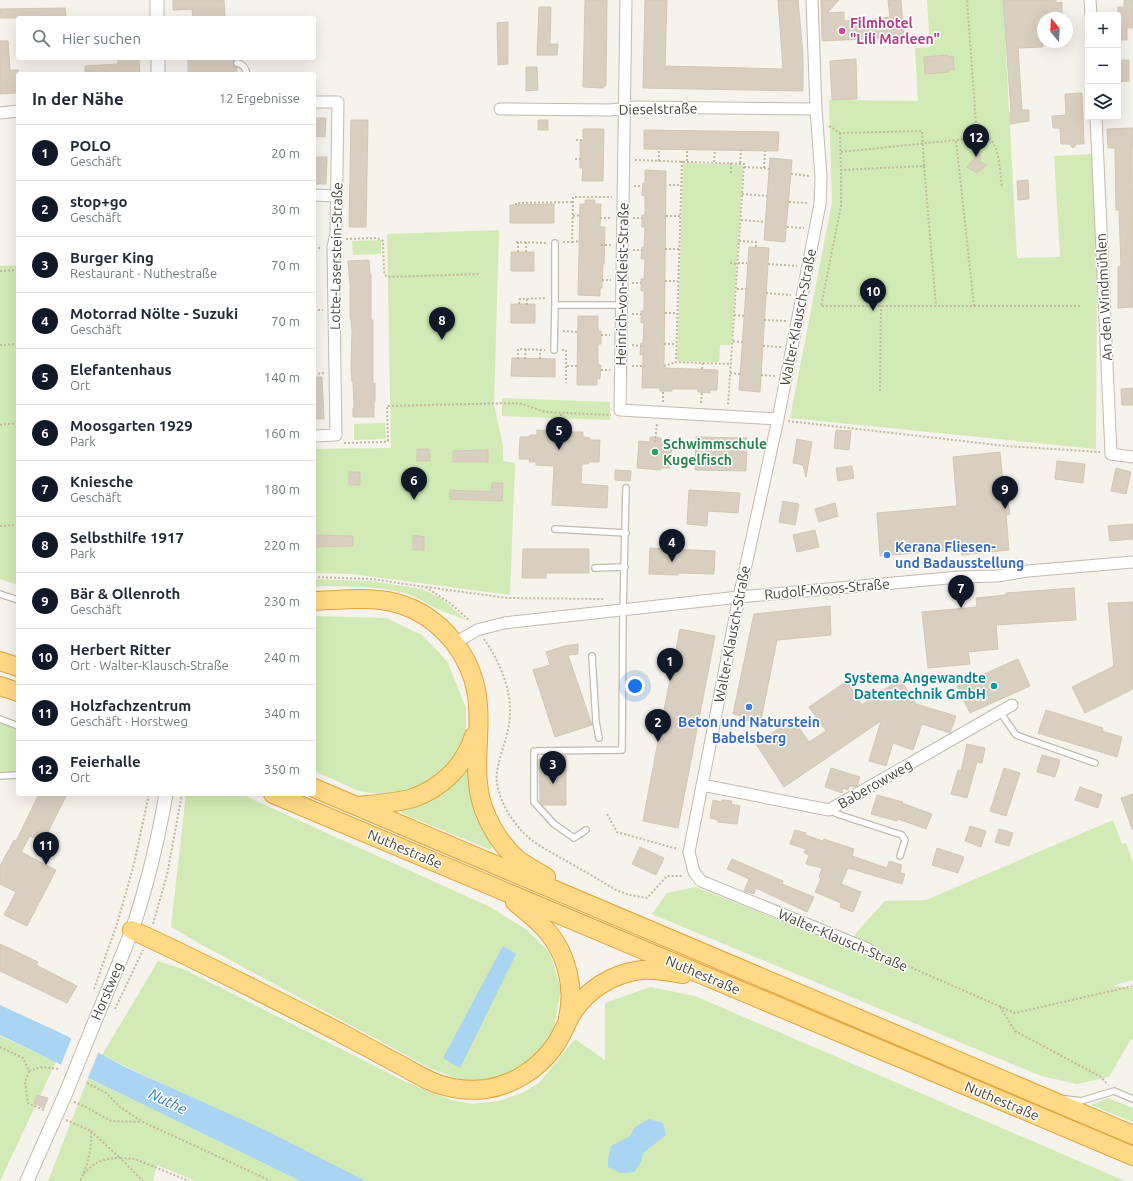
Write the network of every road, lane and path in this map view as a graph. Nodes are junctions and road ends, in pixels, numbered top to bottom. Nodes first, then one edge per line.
1 (157, 0) edge
2 (626, 0) edge
3 (812, 0) edge
4 (967, 0) edge
5 (1090, 0) edge
6 (1091, 12) edge
7 (157, 16) edge
8 (158, 60) edge
9 (237, 63) dead end
10 (158, 72) edge
11 (246, 72) edge
12 (316, 102) edge
13 (625, 108) junction
14 (500, 109) dead end
15 (816, 110) junction
16 (16, 111) edge
17 (0, 113) edge
18 (1096, 120) edge
19 (818, 125) junction
20 (840, 133) junction
21 (977, 138) junction
22 (576, 140) dead end
23 (956, 140) junction
24 (581, 142) dead end
25 (922, 144) junction
26 (659, 149) dead end
27 (687, 150) dead end
28 (715, 150) dead end
29 (741, 150) dead end
30 (765, 151) dead end
31 (841, 152) junction
32 (575, 159) dead end
33 (581, 160) dead end
34 (624, 160) junction
35 (659, 161) junction
36 (682, 161) junction
37 (686, 162) junction
38 (714, 162) junction
39 (731, 163) junction
40 (740, 163) junction
41 (924, 166) junction
42 (744, 167) junction
43 (764, 168) junction
44 (770, 169) dead end
45 (841, 170) junction
46 (731, 172) dead end
47 (791, 174) dead end
48 (821, 176) junction
49 (668, 185) dead end
50 (681, 185) junction
51 (1002, 187) dead end
52 (742, 194) junction
53 (316, 195) edge
54 (336, 196) junction
55 (768, 196) dead end
56 (600, 197) dead end
57 (573, 202) junction
58 (789, 202) dead end
59 (820, 204) junction
60 (516, 205) dead end
61 (580, 215) dead end
62 (573, 216) junction
63 (666, 216) dead end
64 (680, 216) junction
65 (740, 220) junction
66 (765, 222) dead end
67 (787, 227) dead end
68 (815, 229) junction
69 (335, 239) junction
70 (579, 241) dead end
71 (739, 241) junction
72 (526, 242) junction
73 (572, 242) junction
74 (555, 243) junction
75 (756, 247) dead end
76 (665, 249) dead end
77 (679, 249) junction
78 (518, 252) dead end
79 (526, 252) dead end
80 (730, 263) dead end
81 (738, 263) junction
82 (747, 263) dead end
83 (768, 264) dead end
84 (808, 267) junction
85 (16, 270) edge
86 (0, 271) edge
87 (479, 274) dead end
88 (665, 281) dead end
89 (678, 281) junction
90 (737, 289) junction
91 (746, 289) dead end
92 (766, 293) dead end
93 (802, 295) junction
94 (554, 298) junction
95 (527, 299) junction
96 (520, 304) dead end
97 (527, 305) dead end
98 (554, 305) junction
99 (622, 305) junction
100 (881, 306) junction
101 (936, 306) junction
102 (974, 306) junction
103 (1081, 306) dead end
104 (665, 312) dead end
105 (677, 313) junction
106 (734, 315) junction
107 (744, 316) dead end
108 (764, 320) dead end
109 (797, 322) junction
110 (554, 331) junction
111 (578, 332) dead end
112 (733, 342) junction
113 (742, 342) dead end
114 (16, 344) edge
115 (664, 344) dead end
116 (676, 344) junction
117 (0, 345) edge
118 (763, 346) dead end
119 (792, 348) junction
120 (526, 349) dead end
121 (540, 350) dead end
122 (554, 350) dead end
123 (526, 359) dead end
124 (540, 359) dead end
125 (674, 363) junction
126 (703, 363) junction
127 (731, 364) junction
128 (566, 366) dead end
129 (578, 366) dead end
130 (664, 366) dead end
131 (673, 368) dead end
132 (702, 369) dead end
133 (730, 373) junction
134 (740, 374) dead end
135 (663, 391) dead end
136 (880, 391) dead end
137 (702, 392) dead end
138 (663, 399) dead end
139 (702, 400) dead end
140 (561, 413) junction
141 (613, 415) dead end
142 (727, 416) junction
143 (778, 419) junction
144 (16, 423) edge
145 (657, 423) dead end
146 (0, 425) edge
147 (336, 435) junction
148 (316, 436) edge
149 (560, 436) dead end
150 (655, 442) dead end
151 (1112, 454) junction
152 (1133, 457) edge
153 (626, 488) dead end
154 (16, 525) edge
155 (0, 526) edge
156 (555, 529) dead end
157 (626, 533) junction
158 (1133, 562) edge
159 (625, 567) junction
160 (596, 568) dead end
161 (316, 577) edge
162 (425, 587) junction
163 (0, 594) edge
164 (738, 597) junction
165 (16, 599) edge
166 (316, 600) edge
167 (624, 605) junction
168 (477, 630) junction
169 (455, 643) junction
170 (592, 656) dead end
171 (0, 661) edge
172 (16, 666) edge
173 (0, 686) edge
174 (16, 691) edge
175 (1012, 705) dead end
176 (1000, 712) junction
177 (0, 719) edge
178 (478, 722) junction
179 (16, 725) edge
180 (599, 738) dead end
181 (1095, 763) dead end
182 (16, 775) edge
183 (0, 776) edge
184 (702, 785) junction
185 (316, 789) edge
186 (149, 796) edge
187 (166, 796) edge
188 (279, 796) edge
189 (356, 806) junction
190 (829, 810) junction
191 (607, 814) dead end
192 (586, 830) dead end
193 (689, 852) junction
194 (900, 856) dead end
195 (694, 872) junction
196 (502, 890) junction
197 (593, 907) junction
198 (132, 930) junction
199 (868, 949) joint
200 (708, 977) junction
201 (1133, 986) edge
202 (93, 991) dead end
203 (1000, 1006) junction
204 (566, 1025) junction
205 (0, 1047) edge
206 (59, 1069) dead end
207 (29, 1071) junction
208 (87, 1082) dead end
209 (1114, 1091) junction
210 (1043, 1096) junction
211 (70, 1099) junction
212 (1133, 1099) edge
213 (44, 1110) dead end
214 (66, 1120) dead end
215 (143, 1122) junction
216 (91, 1131) junction
217 (1133, 1135) edge
218 (1133, 1156) edge
219 (120, 1158) junction
220 (82, 1176) junction
221 (27, 1181) edge
222 (80, 1181) edge
223 (142, 1181) edge
224 (189, 1181) edge
225 (270, 1181) edge

1 - 7 street
2 - 13 street, Heinrich-von-Kleist-Straße
3 - 15 street, Walter-Klausch-Straße
4 - 21 path
5 - 6 street
8 - 10 street
9 - 11 lane
12 - 54 street, Lotte-Laserstein-Straße
13 - 14 street, Dieselstraße
13 - 15 street, Dieselstraße
13 - 34 street, Heinrich-von-Kleist-Straße
15 - 19 street, Walter-Klausch-Straße
16 - 17 street
18 - 151 street, An den Windmühlen
19 - 20 path
19 - 48 street, Walter-Klausch-Straße
20 - 25 path
20 - 31 path
21 - 23 path
21 - 51 path
22 - 24 path
23 - 25 path
23 - 102 path
25 - 31 path
25 - 41 path
26 - 35 path
27 - 37 path
28 - 38 path
29 - 40 path
30 - 43 path
31 - 45 path
32 - 33 path
34 - 35 path
34 - 99 street, Heinrich-von-Kleist-Straße
35 - 36 path
36 - 37 path
36 - 50 path
37 - 38 path
38 - 39 path
39 - 40 path
39 - 46 path
40 - 42 path
41 - 45 path
41 - 101 path
42 - 43 path
42 - 52 path
43 - 44 path
45 - 100 path
47 - 48 path
48 - 59 street, Walter-Klausch-Straße
49 - 50 path
50 - 64 path
52 - 55 path
52 - 65 path
53 - 54 street
54 - 69 street, Lotte-Laserstein-Straße
56 - 57 path
57 - 60 path
57 - 62 path
58 - 59 path
59 - 68 street, Walter-Klausch-Straße
61 - 62 path
62 - 73 path
63 - 64 path
64 - 77 path
65 - 66 path
65 - 71 path
67 - 68 path
68 - 84 street, Walter-Klausch-Straße
69 - 87 path
69 - 147 street, Lotte-Laserstein-Straße
70 - 73 path
71 - 75 path
71 - 81 path
72 - 74 path
72 - 78 path
72 - 79 path
73 - 74 path
74 - 94 lane
76 - 77 path
77 - 89 path
80 - 81 path
81 - 82 path
81 - 90 path
83 - 84 path
84 - 93 street, Walter-Klausch-Straße
85 - 86 path
88 - 89 path
89 - 105 path
90 - 91 path
90 - 106 path
92 - 93 path
93 - 109 street, Walter-Klausch-Straße
94 - 95 path
94 - 98 lane
95 - 96 path
95 - 97 path
98 - 99 lane
98 - 110 lane
99 - 142 street, Heinrich-von-Kleist-Straße
100 - 101 path
100 - 136 path
101 - 102 path
102 - 103 path
104 - 105 path
105 - 116 path
106 - 107 path
106 - 112 path
108 - 109 path
109 - 119 street, Walter-Klausch-Straße
110 - 111 path
110 - 122 lane
112 - 113 path
112 - 127 path
114 - 117 path
115 - 116 path
116 - 125 path
118 - 119 path
119 - 143 street, Walter-Klausch-Straße
120 - 123 path
121 - 124 path
125 - 126 path
125 - 130 path
125 - 131 path
126 - 127 path
126 - 132 path
127 - 133 path
128 - 129 path
133 - 134 path
133 - 142 path
135 - 138 path
137 - 139 path
140 - 141 path
140 - 147 path
140 - 149 path
142 - 143 street, Heinrich-von-Kleist-Straße
143 - 151 path
143 - 164 street, Walter-Klausch-Straße
144 - 146 path
145 - 150 path
147 - 148 street
151 - 152 street
153 - 157 lane
154 - 155 path
156 - 157 lane
157 - 159 lane
158 - 164 street, Rudolf-Moos-Straße
159 - 160 lane
159 - 167 lane
161 - 162 path
162 - 167 path
162 - 168 path
163 - 165 lane
164 - 167 street, Rudolf-Moos-Straße
164 - 184 street, Walter-Klausch-Straße
166 - 169 highway
167 - 168 street, Rudolf-Moos-Straße
167 - 192 lane
168 - 169 street, Rudolf-Moos-Straße
168 - 195 path
169 - 178 highway
170 - 180 lane
171 - 172 highway
173 - 174 highway
175 - 176 street, Baberowweg
176 - 181 lane
176 - 190 street, Baberowweg
177 - 179 lane
178 - 189 highway
178 - 197 highway
182 - 183 lane
184 - 190 street, Baberowweg
184 - 193 street, Walter-Klausch-Straße
185 - 189 highway, Nuthestraße
186 - 202 path
187 - 198 street, Horstweg
188 - 196 highway, Nuthestraße
189 - 197 highway, Nuthestraße
190 - 194 lane
191 - 193 path
193 - 195 street, Walter-Klausch-Straße
195 - 199 street, Walter-Klausch-Straße
196 - 200 highway, Nuthestraße
196 - 204 highway
197 - 210 highway, Nuthestraße
198 - 204 highway
198 - 211 street, Horstweg, bridge
199 - 203 path, Walter-Klausch-Straße
200 - 204 highway
200 - 218 highway, Nuthestraße
201 - 203 path, Walter-Klausch-Straße
203 - 209 path
205 - 207 path
206 - 207 path
207 - 213 path
208 - 215 path
209 - 210 lane
209 - 212 lane
210 - 217 highway, Nuthestraße
211 - 215 path
211 - 221 street, Horstweg
214 - 216 path
215 - 225 path
216 - 219 path
216 - 220 path
219 - 220 path
219 - 223 path
219 - 224 path
220 - 222 path

